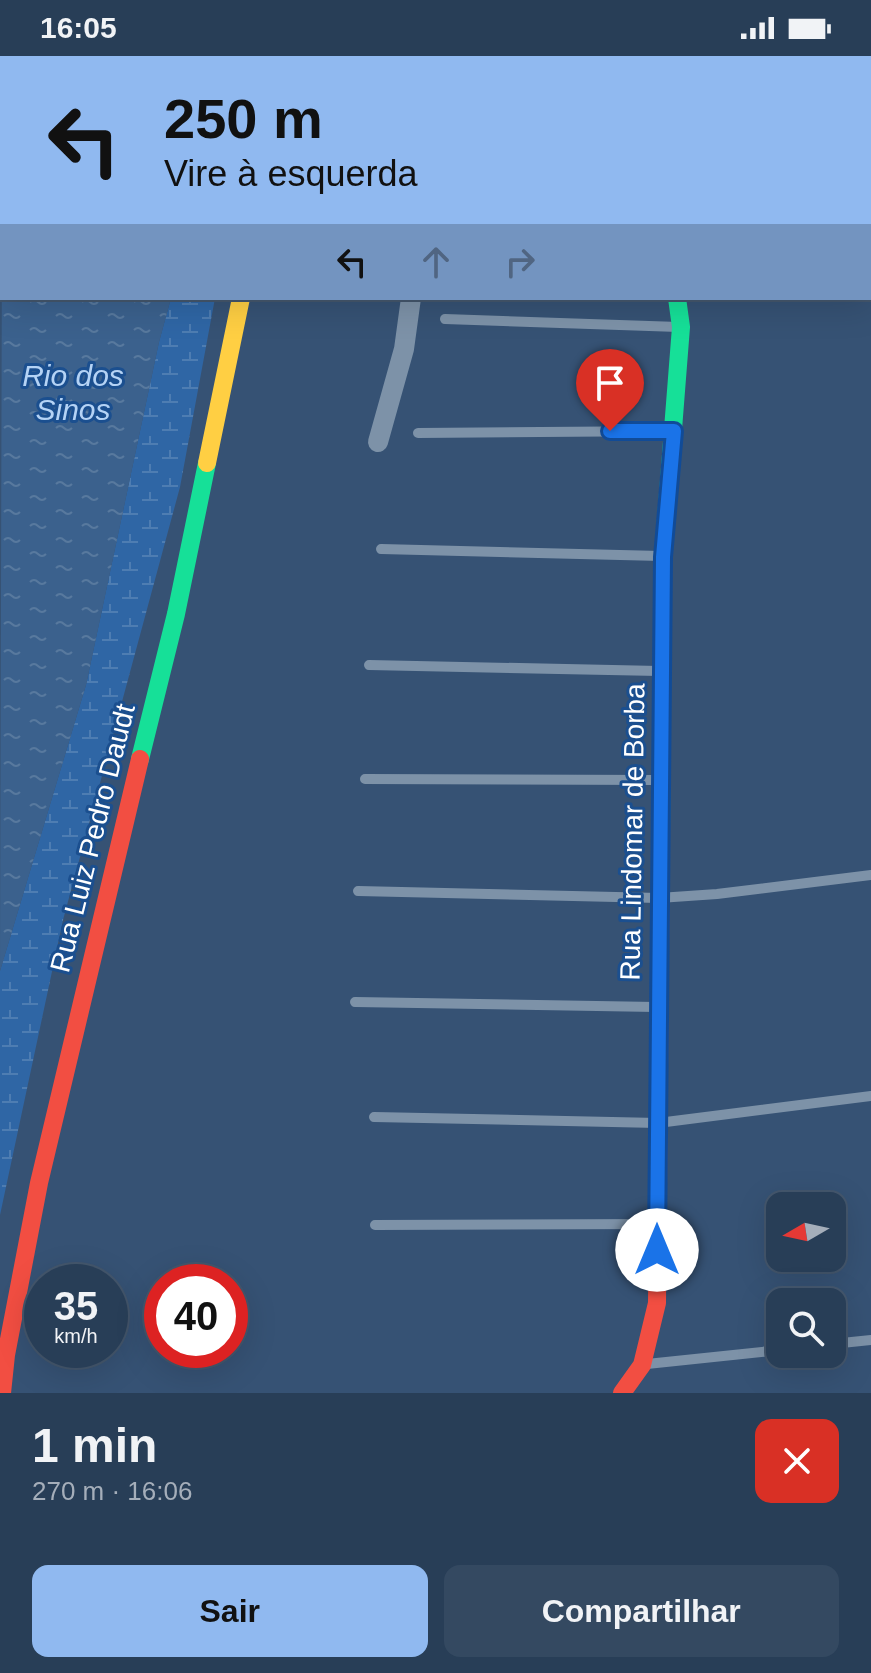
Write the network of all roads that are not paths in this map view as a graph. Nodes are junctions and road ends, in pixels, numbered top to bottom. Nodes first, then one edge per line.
1 (241, 300) edge
2 (411, 300) edge
3 (677, 300) edge
4 (445, 319) dead end
5 (681, 327) junction
6 (674, 431) junction
7 (418, 433) dead end
8 (378, 442) dead end
9 (381, 549) dead end
10 (663, 557) junction
11 (369, 665) dead end
12 (661, 671) junction
13 (365, 779) dead end
14 (660, 780) junction
15 (871, 875) edge
16 (358, 891) dead end
17 (659, 898) junction
18 (355, 1002) dead end
19 (658, 1007) junction
20 (871, 1096) edge
21 (374, 1117) dead end
22 (658, 1123) junction
23 (657, 1224) junction
24 (375, 1225) dead end
25 (871, 1340) edge
26 (846, 1343) edge
27 (766, 1352) edge
28 (642, 1365) junction
29 (2, 1393) edge
30 (622, 1393) edge

1 - 29 street, Rua Luiz Pedro Daudt
2 - 8 street
3 - 5 street, Rua Lindomar de Borba
4 - 5 lane
5 - 6 street, Rua Lindomar de Borba
6 - 7 lane
6 - 10 street, Rua Lindomar de Borba
9 - 10 lane
10 - 12 street, Rua Lindomar de Borba
11 - 12 lane
12 - 14 street, Rua Lindomar de Borba
13 - 14 lane
14 - 17 street, Rua Lindomar de Borba
15 - 17 lane
16 - 17 lane
17 - 19 street, Rua Lindomar de Borba
18 - 19 lane
19 - 22 street, Rua Lindomar de Borba
20 - 22 lane
21 - 22 lane
22 - 23 street, Rua Lindomar de Borba
23 - 24 lane
23 - 28 street, Rua Lindomar de Borba
25 - 26 lane
27 - 28 lane
28 - 30 street

